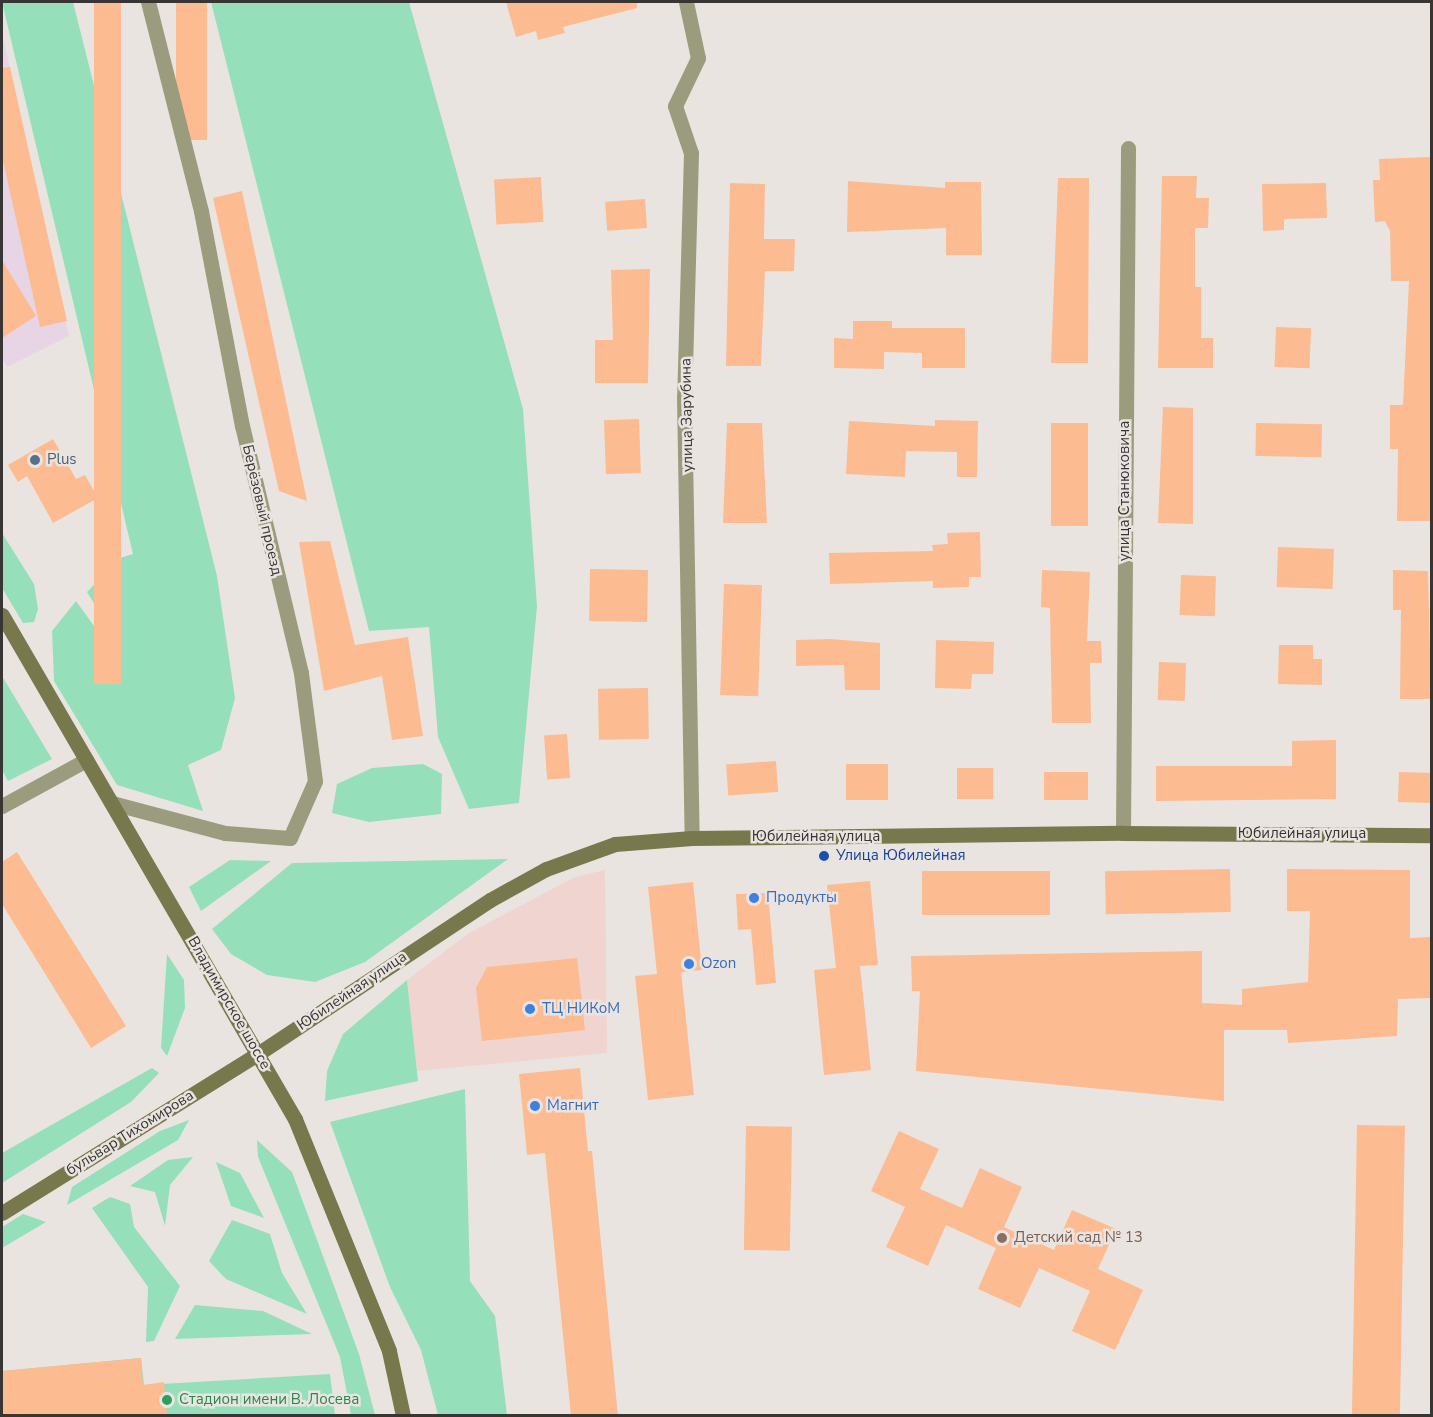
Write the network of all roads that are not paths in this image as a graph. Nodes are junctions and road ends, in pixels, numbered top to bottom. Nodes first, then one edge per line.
1 (148, 2) edge
2 (686, 2) edge
3 (1128, 148) dead end
4 (2, 615) edge
5 (86, 760) junction
6 (112, 803) junction
7 (2, 806) edge
8 (1123, 833) junction
9 (1431, 835) edge
10 (692, 838) junction
11 (259, 1053) junction
12 (2, 1213) edge
13 (403, 1416) edge

1 - 6 street, Берёзовый проезд
2 - 10 street, улица Зарубина
3 - 8 street, улица Станюковича
4 - 5 main road, Владимирское шоссе
5 - 6 main road, Владимирское шоссе
5 - 7 street
6 - 11 main road, Владимирское шоссе
8 - 9 main road, Юбилейная улица
8 - 10 main road, Юбилейная улица
10 - 11 main road, Юбилейная улица
11 - 12 main road, бульвар Тихомирова
11 - 13 main road, Владимирское шоссе

